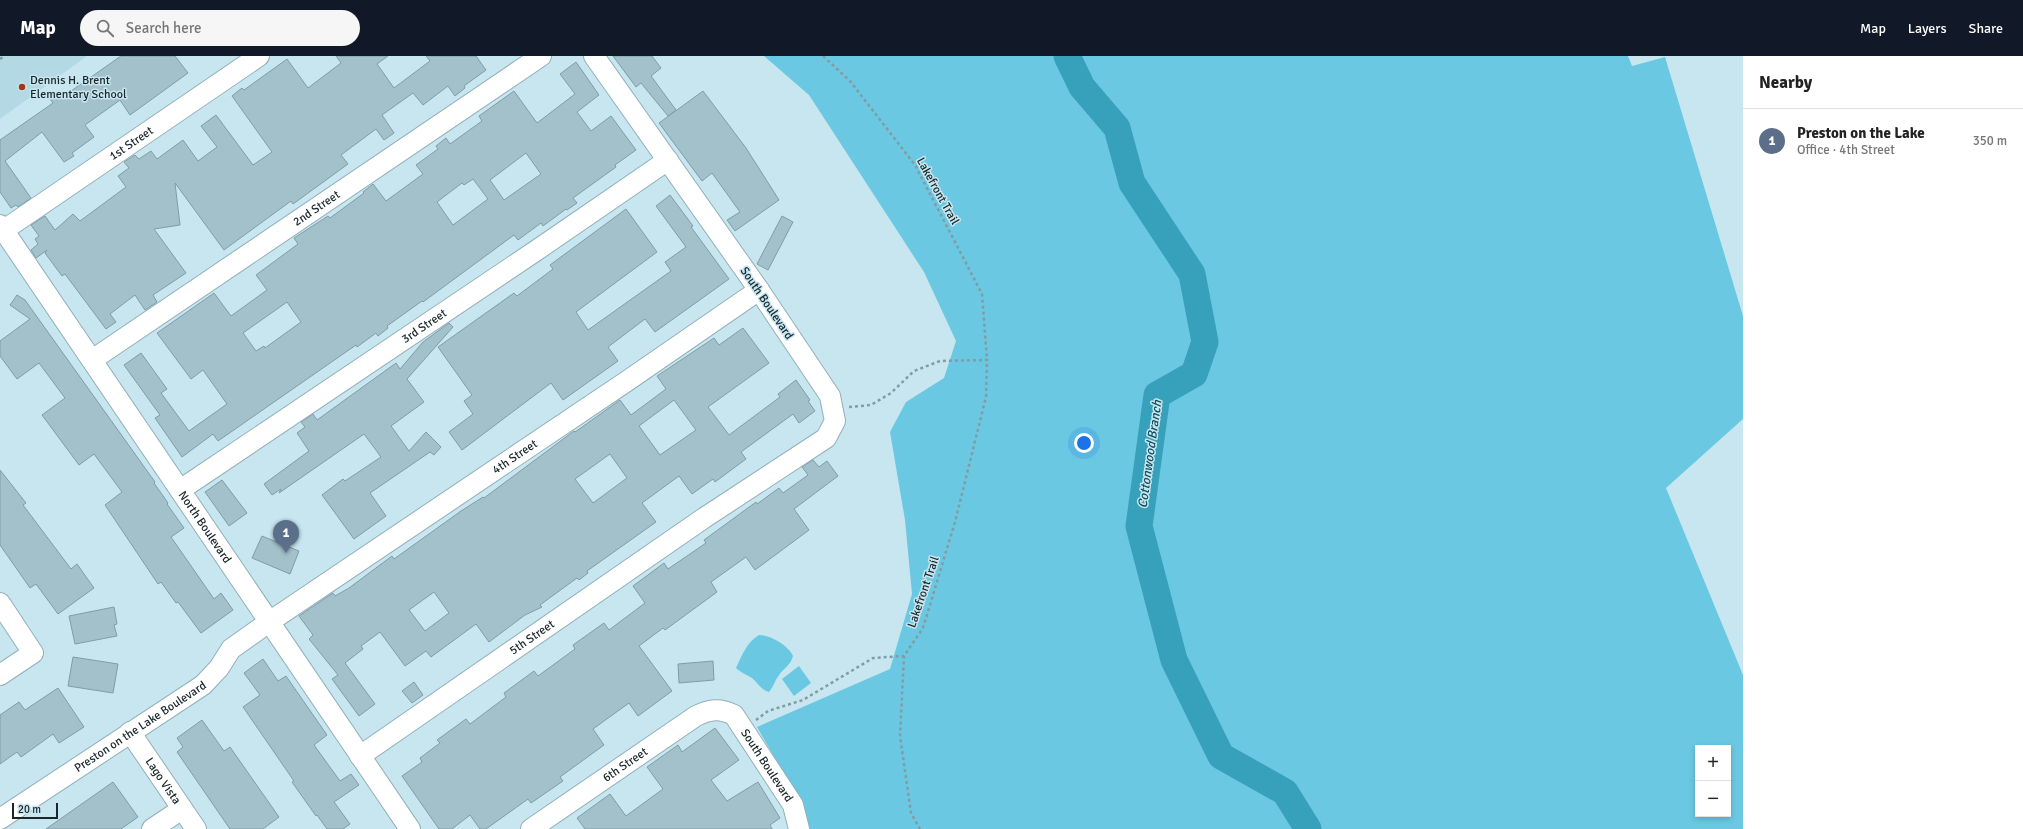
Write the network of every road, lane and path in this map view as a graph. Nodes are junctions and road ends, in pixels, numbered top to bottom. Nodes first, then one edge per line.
1 (4, 56) edge
2 (259, 56) edge
3 (541, 56) edge
4 (594, 56) edge
5 (823, 56) edge
6 (0, 59) edge
7 (668, 160) junction
8 (2, 227) edge
9 (759, 290) junction
10 (92, 360) junction
11 (986, 360) junction
12 (832, 408) junction
13 (180, 490) junction
14 (704, 518) joint
15 (0, 603) edge
16 (269, 622) junction
17 (904, 656) junction
18 (0, 675) edge
19 (723, 710) joint
20 (743, 730) junction
21 (130, 732) junction
22 (360, 756) junction
23 (182, 809) junction
24 (0, 819) edge
25 (152, 829) edge
26 (196, 829) edge
27 (410, 829) edge
28 (531, 829) edge
29 (800, 829) edge
30 (920, 829) edge

1 - 6 path
2 - 8 street, 1st Street
3 - 10 street, 2nd Street
4 - 7 street, South Boulevard
5 - 11 path, Lakefront Trail
7 - 9 street, South Boulevard
7 - 13 street, 3rd Street
8 - 10 street, North Boulevard
9 - 12 street, South Boulevard
9 - 16 street, 4th Street
10 - 13 street, North Boulevard
11 - 12 path
11 - 17 path, Lakefront Trail
12 - 14 street, South Boulevard
13 - 16 street, North Boulevard
14 - 22 street, 5th Street
15 - 18 street
16 - 21 street, Preston on the Lake Boulevard
16 - 22 street, North Boulevard
17 - 20 path
17 - 30 path
19 - 20 street, South Boulevard
19 - 28 street, 6th Street
20 - 29 street, South Boulevard
21 - 23 street, Lago Vista
21 - 24 street, Preston on the Lake Boulevard
22 - 27 street, North Boulevard
23 - 25 street
23 - 26 street, Lago Vista

